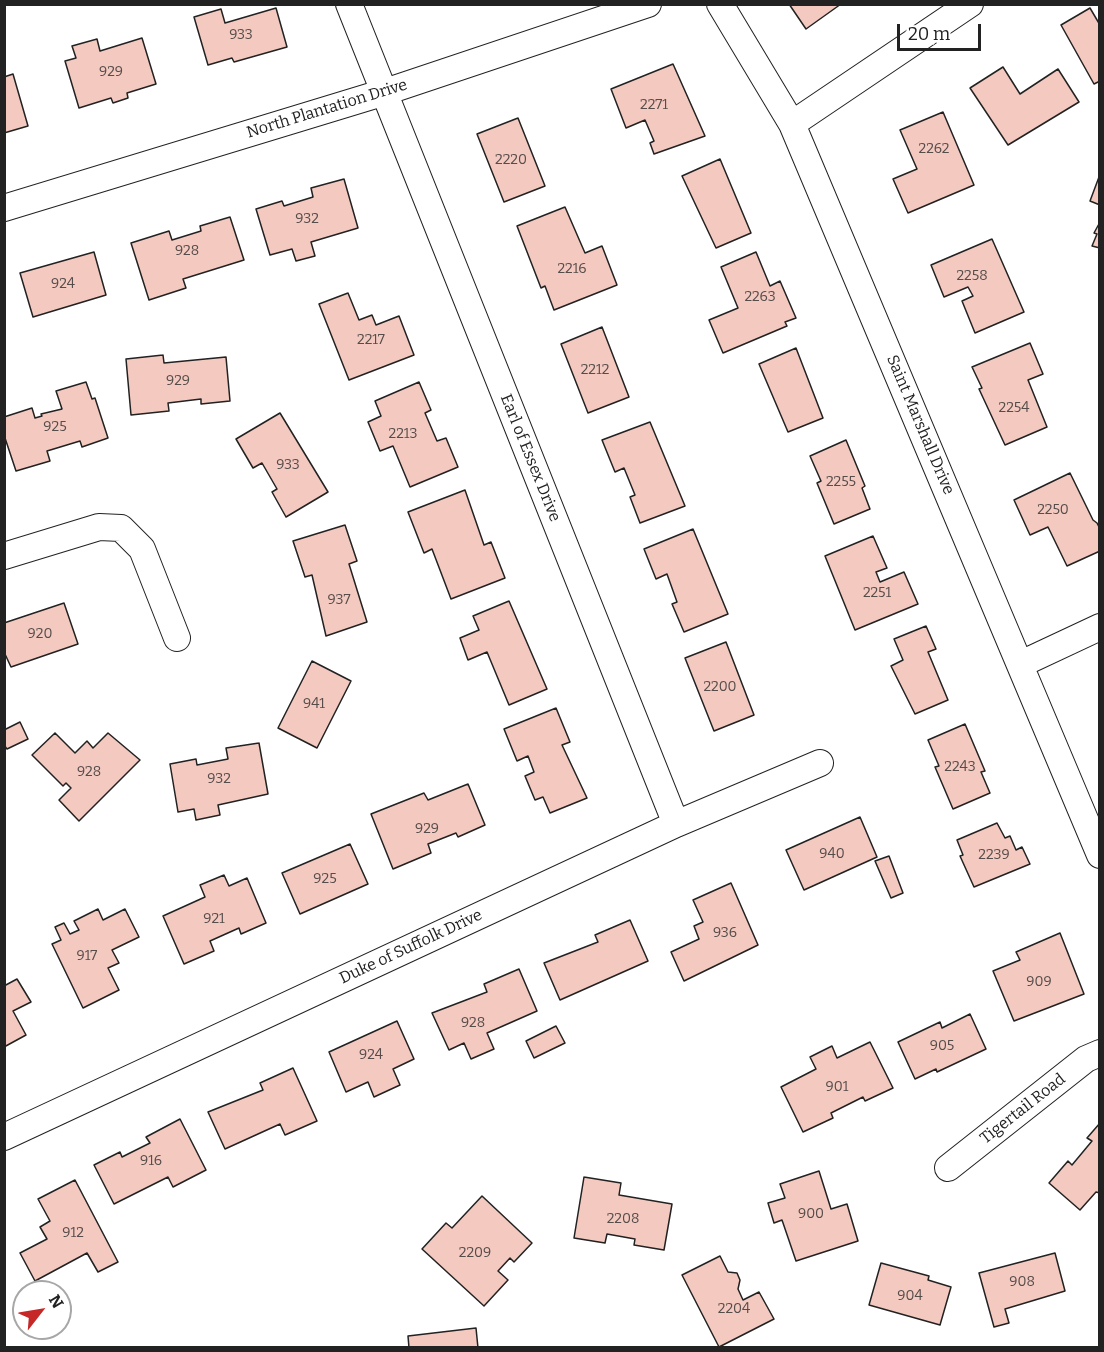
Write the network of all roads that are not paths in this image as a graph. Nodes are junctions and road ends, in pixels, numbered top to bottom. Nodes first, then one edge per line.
1 (349, 4) edge
2 (648, 4) edge
3 (720, 4) edge
4 (970, 4) edge
5 (385, 92) junction
6 (792, 124) junction
7 (4, 208) edge
8 (4, 556) edge
9 (1100, 627) edge
10 (177, 638) dead end
11 (1021, 664) junction
12 (820, 763) dead end
13 (676, 824) junction
14 (1100, 855) edge
15 (1100, 1053) edge
16 (4, 1137) edge
17 (948, 1168) dead end

1 - 5 street, Earl of Essex Drive
2 - 5 street, North Plantation Drive
3 - 6 street, Saint Marshall Drive
4 - 6 street
5 - 7 street, North Plantation Drive
5 - 13 street, Earl of Essex Drive
6 - 11 street, Saint Marshall Drive
8 - 10 street
9 - 11 street
11 - 14 street, Saint Marshall Drive
12 - 13 street, Duke of Suffolk Drive
13 - 16 street, Duke of Suffolk Drive
15 - 17 street, Tigertail Road

